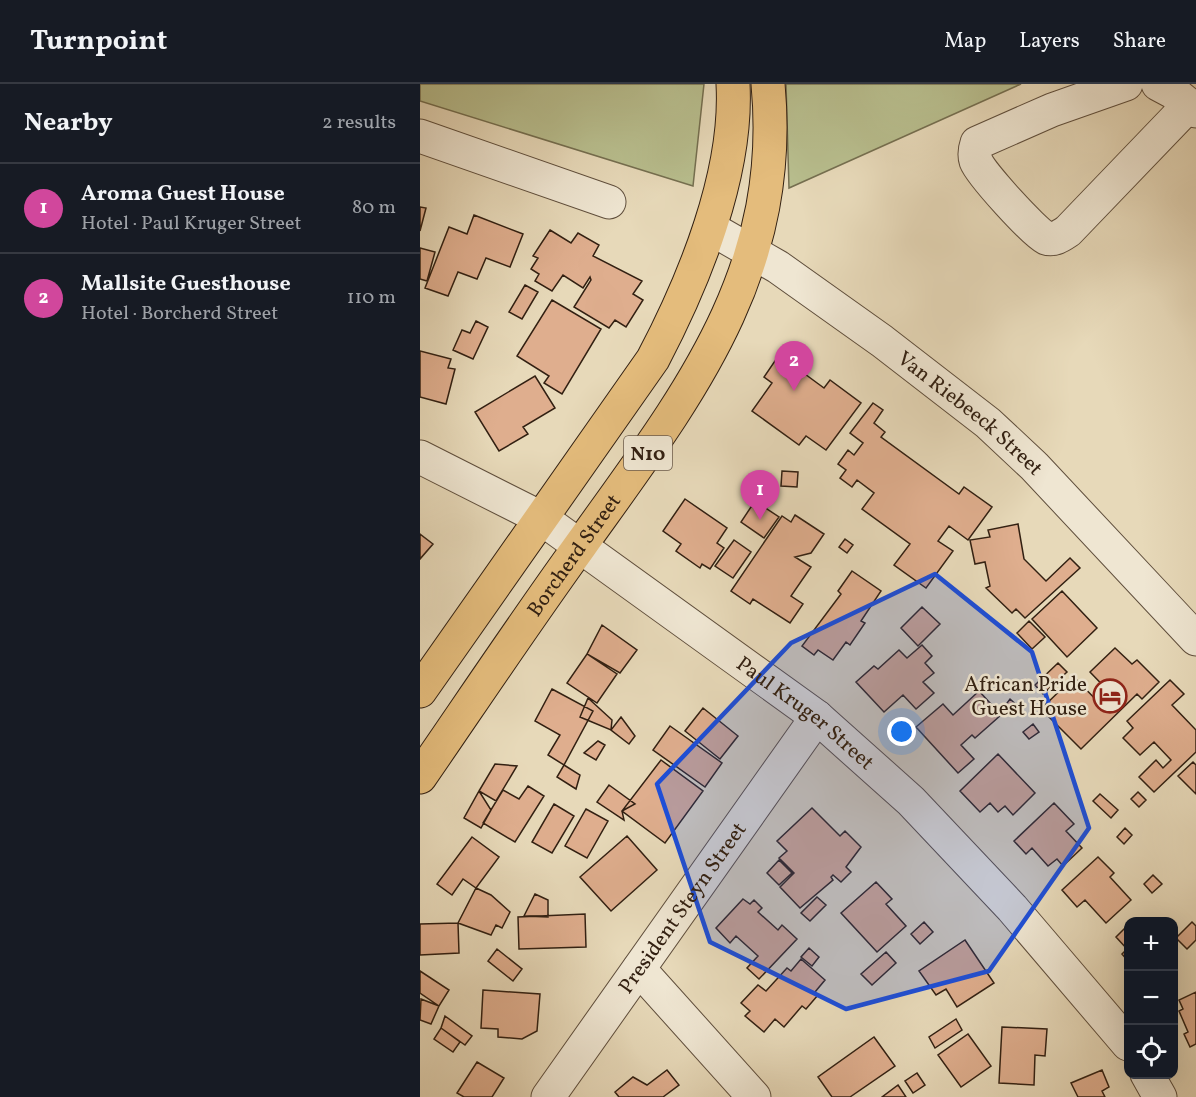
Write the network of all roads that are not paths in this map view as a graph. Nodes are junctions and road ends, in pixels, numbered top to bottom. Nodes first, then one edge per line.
1 (733, 84) edge
2 (768, 84) edge
3 (1126, 84) edge
4 (1158, 84) edge
5 (1193, 108) edge
6 (420, 136) edge
7 (609, 202) dead end
8 (710, 228) junction
9 (754, 251) junction
10 (420, 458) edge
11 (541, 518) junction
12 (580, 546) junction
13 (1196, 639) edge
14 (420, 691) edge
15 (817, 717) junction
16 (420, 777) edge
17 (639, 969) junction
18 (1124, 1039) edge
19 (1150, 1079) edge
20 (548, 1097) edge
21 (754, 1097) edge
22 (1160, 1097) edge

1 - 8 highway, N10
2 - 9 highway, Borcherd Street / N10
3 - 5 street
4 - 5 street
6 - 7 street
8 - 9 street, Van Riebeeck Street
8 - 11 highway, N10
9 - 12 highway, Borcherd Street / N10
9 - 13 street, Van Riebeeck Street
10 - 11 street, Paul Kruger Street
11 - 12 street, Paul Kruger Street
11 - 14 highway, N10
12 - 15 street, Paul Kruger Street
12 - 16 highway, Borcherd Street / N10
15 - 17 street, President Steyn Street
15 - 18 street, Paul Kruger Street
17 - 20 street, President Steyn Street
17 - 21 street
19 - 22 street

